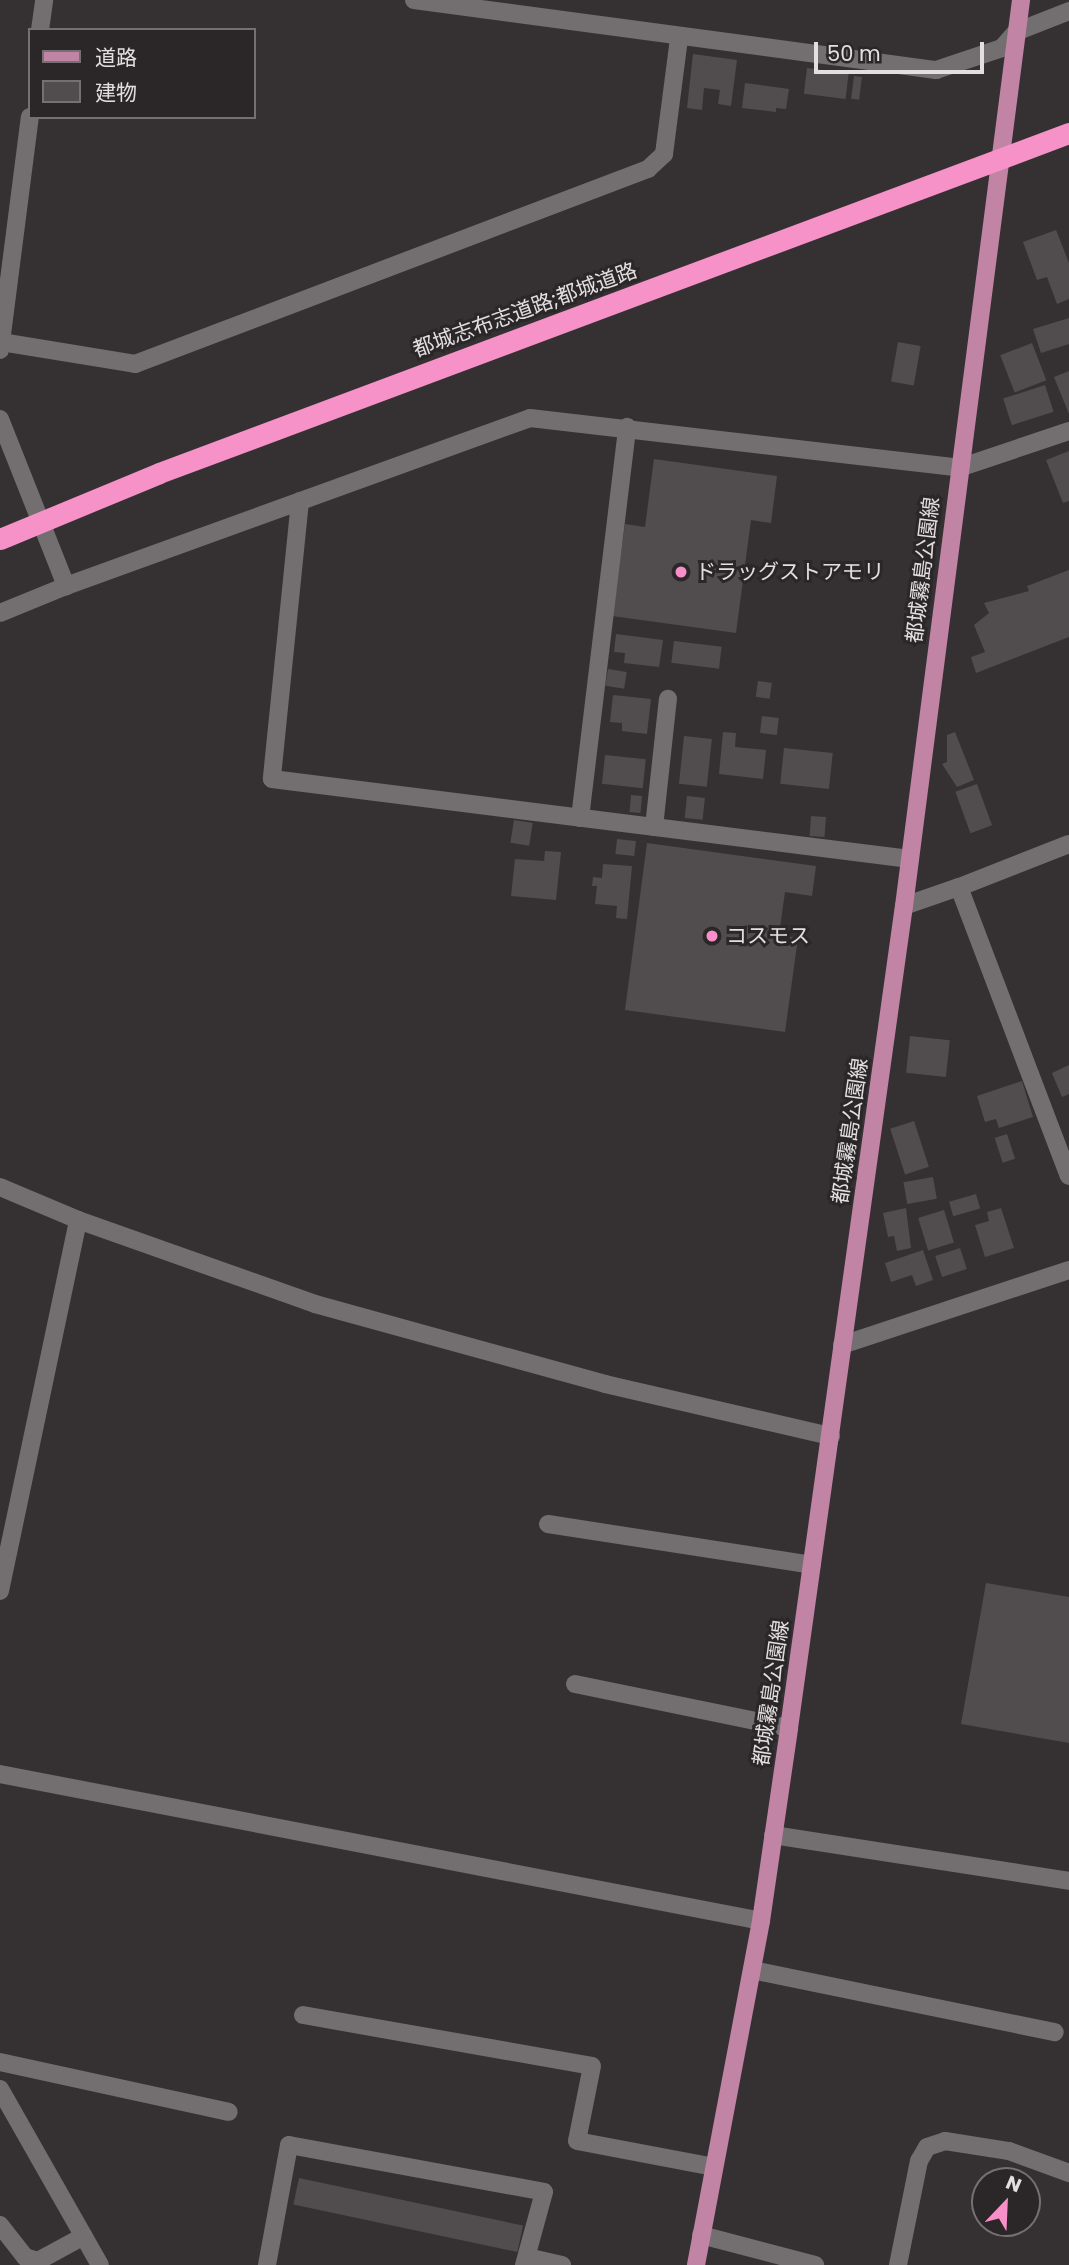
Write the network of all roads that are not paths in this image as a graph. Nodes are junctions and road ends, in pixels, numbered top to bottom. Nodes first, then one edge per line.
1 (44, 0) edge
2 (414, 0) edge
3 (1021, 0) edge
4 (1069, 11) edge
5 (40, 28) edge
6 (1016, 32) junction
7 (679, 38) junction
8 (30, 119) edge
9 (1069, 133) edge
10 (1, 346) edge
11 (0, 419) edge
12 (627, 427) junction
13 (1069, 430) edge
14 (959, 468) junction
15 (300, 501) junction
16 (0, 539) edge
17 (65, 586) junction
18 (0, 613) edge
19 (668, 699) dead end
20 (580, 818) junction
21 (654, 827) junction
22 (1069, 844) edge
23 (910, 859) junction
24 (959, 887) junction
25 (904, 906) junction
26 (1069, 1176) edge
27 (0, 1187) edge
28 (78, 1220) junction
29 (1069, 1270) edge
30 (842, 1345) junction
31 (831, 1436) junction
32 (548, 1524) dead end
33 (812, 1565) junction
34 (0, 1591) edge
35 (575, 1684) dead end
36 (789, 1728) junction
37 (0, 1774) edge
38 (773, 1836) junction
39 (1069, 1881) edge
40 (761, 1921) junction
41 (752, 1969) junction
42 (303, 2015) dead end
43 (1055, 2032) dead end
44 (0, 2062) edge
45 (0, 2089) edge
46 (229, 2112) dead end
47 (714, 2167) junction
48 (1069, 2173) edge
49 (0, 2225) edge
50 (701, 2235) junction
51 (83, 2236) junction
52 (525, 2261) edge
53 (100, 2265) edge
54 (267, 2265) edge
55 (562, 2265) edge
56 (696, 2265) edge
57 (816, 2265) edge
58 (898, 2265) edge

1 - 5 street
2 - 7 street
3 - 6 main road, 都城霧島公園線
4 - 6 street
6 - 7 street
6 - 14 main road, 都城霧島公園線
7 - 10 street
8 - 10 street
9 - 16 highway, 都城志布志道路;都城道路
11 - 17 street
12 - 14 street
12 - 15 street
12 - 20 street
13 - 14 street
14 - 23 main road, 都城霧島公園線
15 - 17 street
15 - 20 street
17 - 18 street
19 - 21 street
20 - 21 street
21 - 23 street
22 - 24 street
23 - 25 main road, 都城霧島公園線
24 - 25 street
24 - 26 street
25 - 30 main road, 都城霧島公園線
27 - 28 street
28 - 31 street
28 - 34 street
29 - 30 street
30 - 31 main road, 都城霧島公園線
31 - 33 main road, 都城霧島公園線
32 - 33 street
33 - 36 main road, 都城霧島公園線
35 - 36 street
36 - 38 main road, 都城霧島公園線
37 - 40 street
38 - 39 street
38 - 40 main road, 都城霧島公園線
40 - 41 main road, 都城霧島公園線
41 - 43 street
41 - 47 main road, 都城霧島公園線
42 - 47 street
44 - 46 street
45 - 51 street
47 - 50 main road, 都城霧島公園線
48 - 58 street
49 - 51 street
50 - 56 main road, 都城霧島公園線
50 - 57 street
51 - 53 street
52 - 54 street
52 - 55 street

